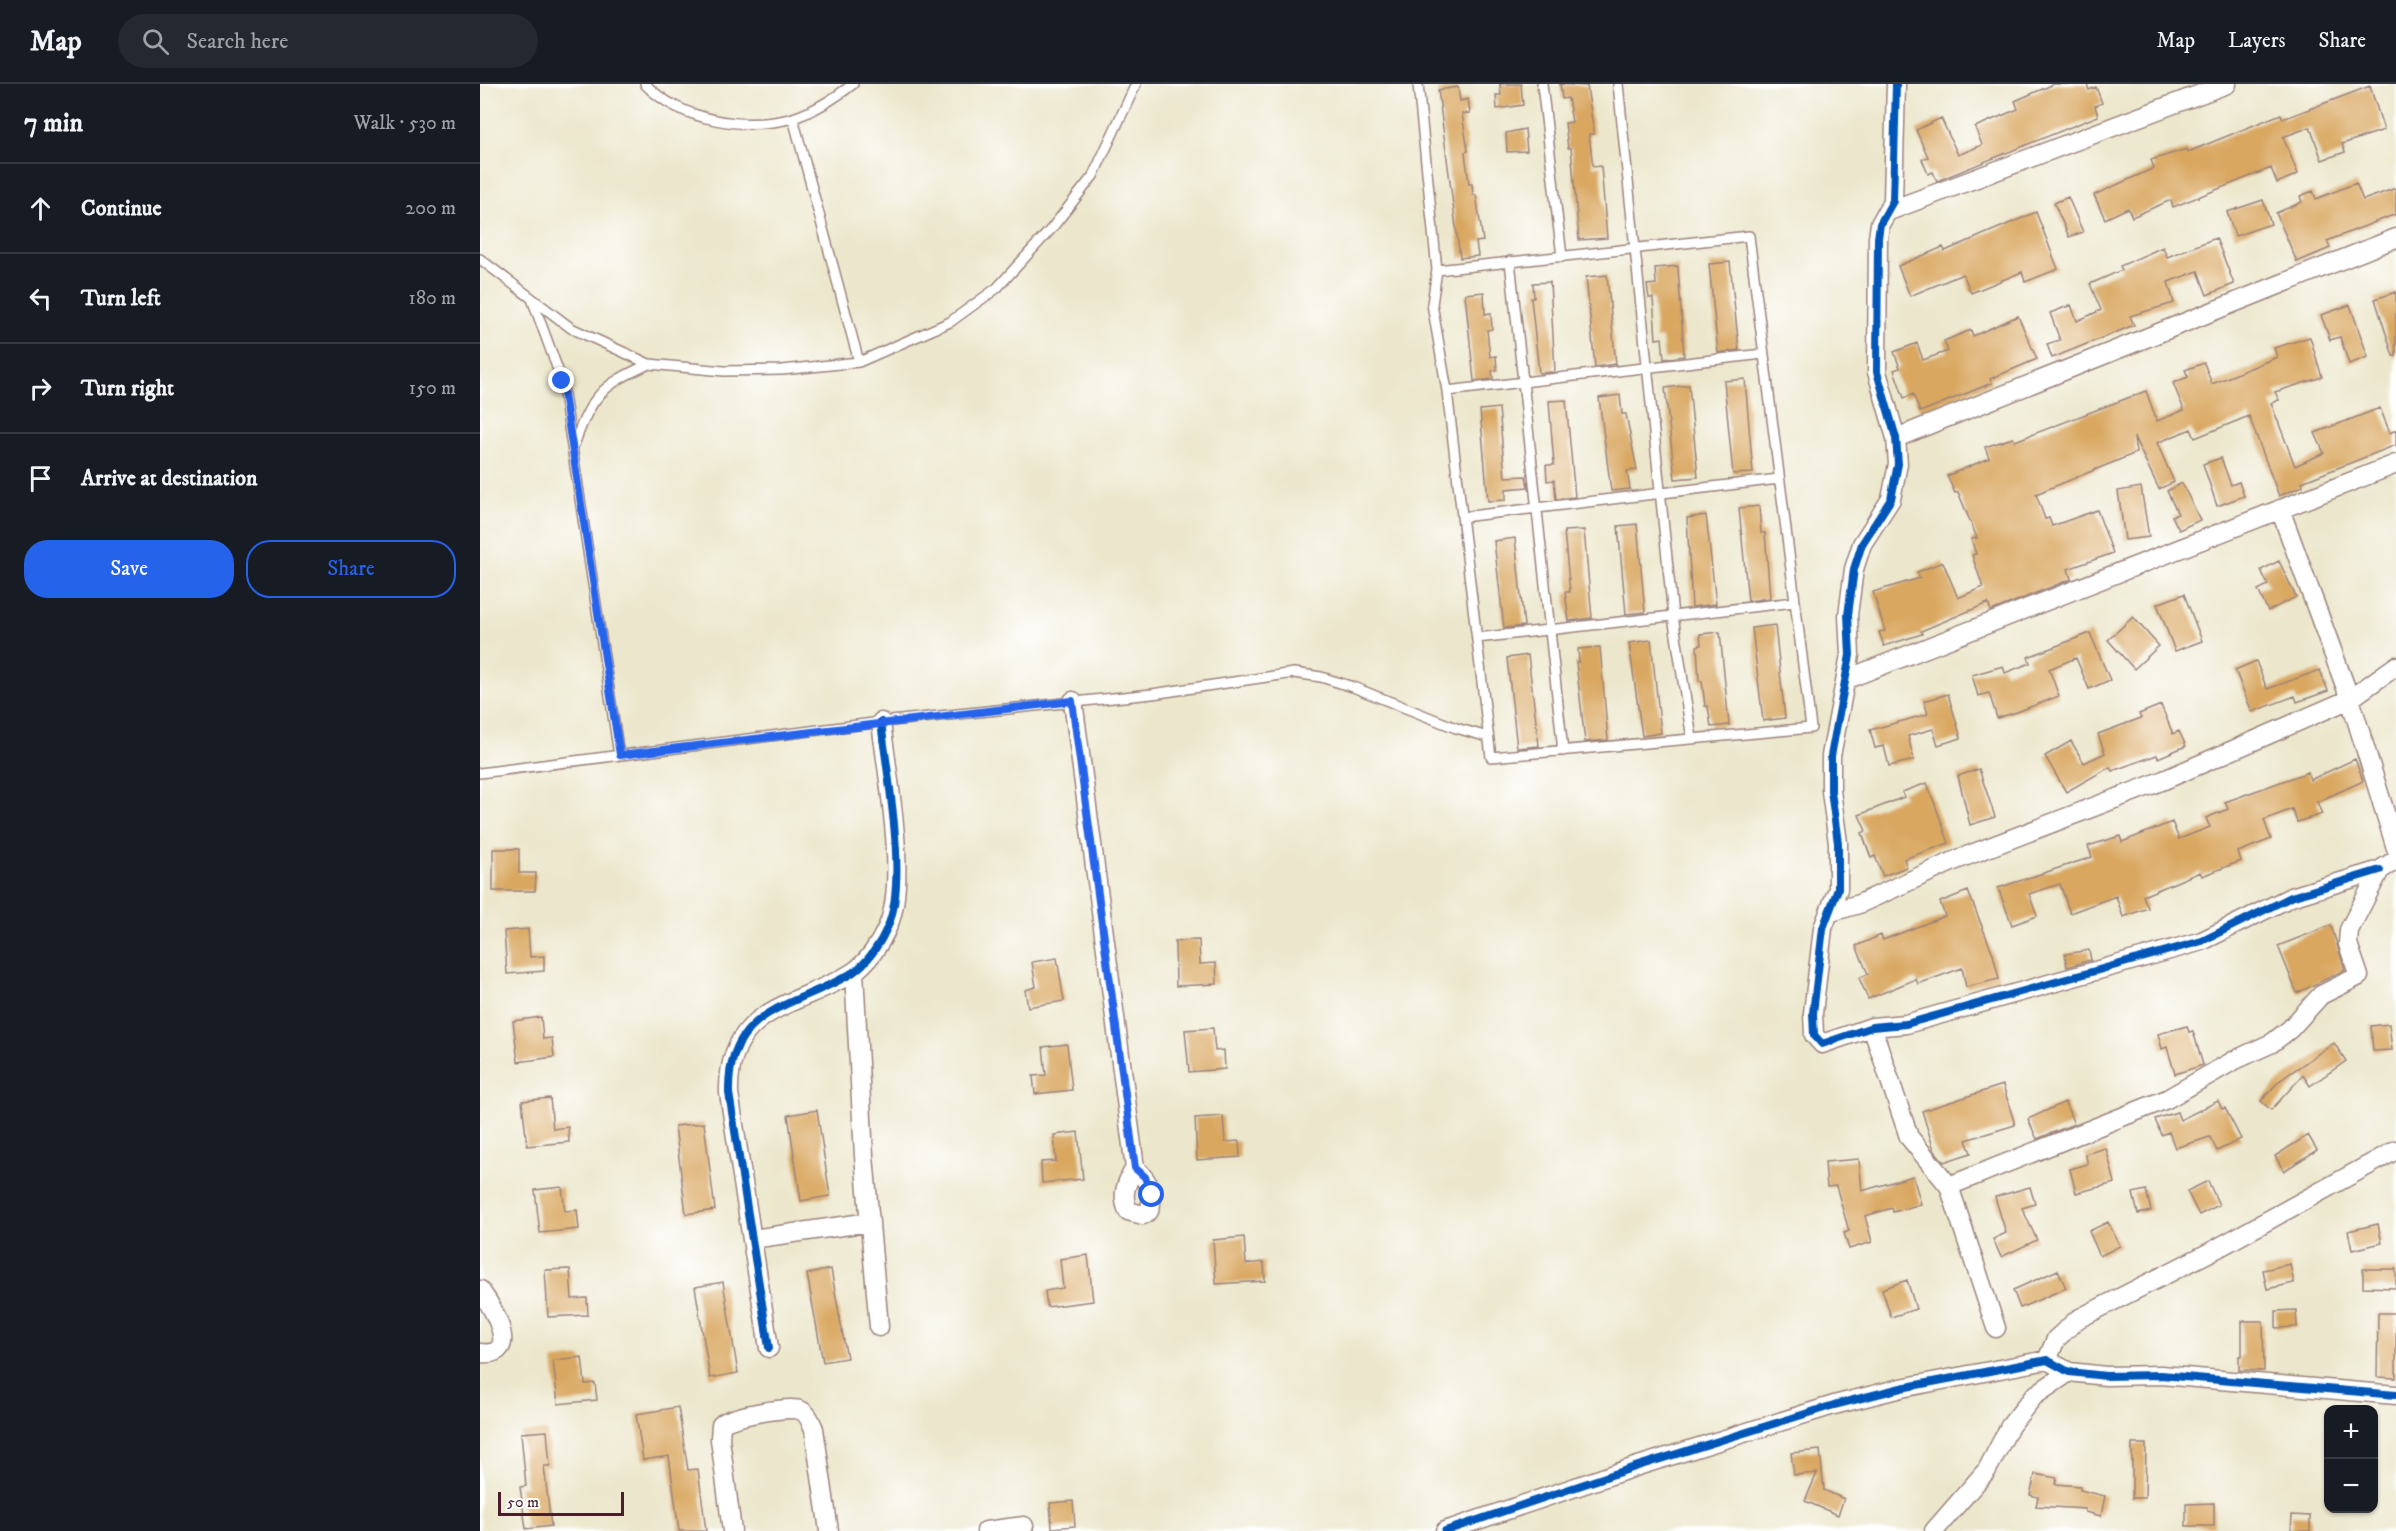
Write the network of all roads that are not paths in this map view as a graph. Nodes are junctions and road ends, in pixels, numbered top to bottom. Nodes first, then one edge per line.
1 (645, 84) edge
2 (854, 84) edge
3 (1136, 84) edge
4 (1418, 84) edge
5 (1542, 84) edge
6 (1618, 84) edge
7 (1896, 84) edge
8 (2228, 84) edge
9 (793, 118) junction
10 (1889, 211) junction
11 (2396, 238) edge
12 (1636, 248) junction
13 (1562, 257) junction
14 (480, 259) edge
15 (1510, 261) junction
16 (1437, 270) junction
17 (532, 299) junction
18 (1763, 354) junction
19 (858, 362) junction
20 (649, 364) junction
21 (1646, 368) junction
22 (1524, 382) junction
23 (1447, 391) junction
24 (1896, 438) junction
25 (573, 447) junction
26 (2396, 464) edge
27 (1779, 478) junction
28 (1662, 493) junction
29 (1537, 508) junction
30 (2280, 509) junction
31 (1462, 517) junction
32 (1795, 602) junction
33 (1673, 616) junction
34 (1550, 630) junction
35 (1477, 638) junction
36 (2396, 666) edge
37 (1847, 679) junction
38 (2350, 699) junction
39 (1072, 701) junction
40 (881, 722) junction
41 (1488, 737) junction
42 (1692, 739) junction
43 (1563, 751) junction
44 (620, 755) junction
45 (480, 773) edge
46 (2396, 848) edge
47 (2396, 860) edge
48 (2380, 870) junction
49 (1831, 912) junction
50 (854, 972) junction
51 (1872, 1027) junction
52 (2396, 1150) edge
53 (1135, 1168) dead end
54 (1949, 1186) junction
55 (870, 1222) junction
56 (753, 1239) junction
57 (480, 1290) edge
58 (879, 1327) dead end
59 (1996, 1328) dead end
60 (769, 1348) dead end
61 (480, 1353) edge
62 (2047, 1360) junction
63 (2069, 1372) junction
64 (2396, 1395) edge
65 (1024, 1526) dead end
66 (1942, 1529) edge
67 (732, 1531) edge
68 (829, 1531) edge
69 (986, 1531) edge
70 (1445, 1531) edge

1 - 9 lane
2 - 9 lane
3 - 19 lane
4 - 16 lane
5 - 13 lane
6 - 12 lane
7 - 10 street
8 - 10 street
9 - 19 lane
10 - 24 street
11 - 24 street
12 - 13 lane
12 - 18 lane
12 - 21 lane
13 - 15 lane
14 - 17 lane
15 - 16 lane
15 - 22 lane
16 - 23 lane
17 - 20 lane
17 - 25 lane
18 - 21 lane
18 - 27 lane
19 - 20 lane
20 - 25 lane
21 - 22 lane
21 - 28 lane
22 - 23 lane
22 - 29 lane
23 - 31 lane
24 - 37 street
25 - 44 lane
26 - 30 street
27 - 28 lane
27 - 32 lane
28 - 29 lane
28 - 33 lane
29 - 31 lane
29 - 34 lane
30 - 37 street
30 - 38 street
31 - 35 lane
32 - 33 lane
32 - 42 lane
33 - 34 lane
33 - 42 lane
34 - 35 lane
34 - 43 lane
35 - 41 lane
36 - 38 street
37 - 49 street
38 - 46 street
38 - 49 street
39 - 40 lane
39 - 41 lane
39 - 53 street
40 - 44 lane
40 - 50 street
41 - 43 lane
42 - 43 lane
44 - 45 lane
47 - 48 street
48 - 51 street
48 - 54 street
49 - 51 street
50 - 55 street
50 - 56 street
51 - 54 street
52 - 62 street
54 - 59 street
55 - 56 street
55 - 58 street
56 - 60 street
57 - 61 street
62 - 63 street
62 - 70 street
63 - 64 street
63 - 66 street
65 - 69 street
67 - 68 street

